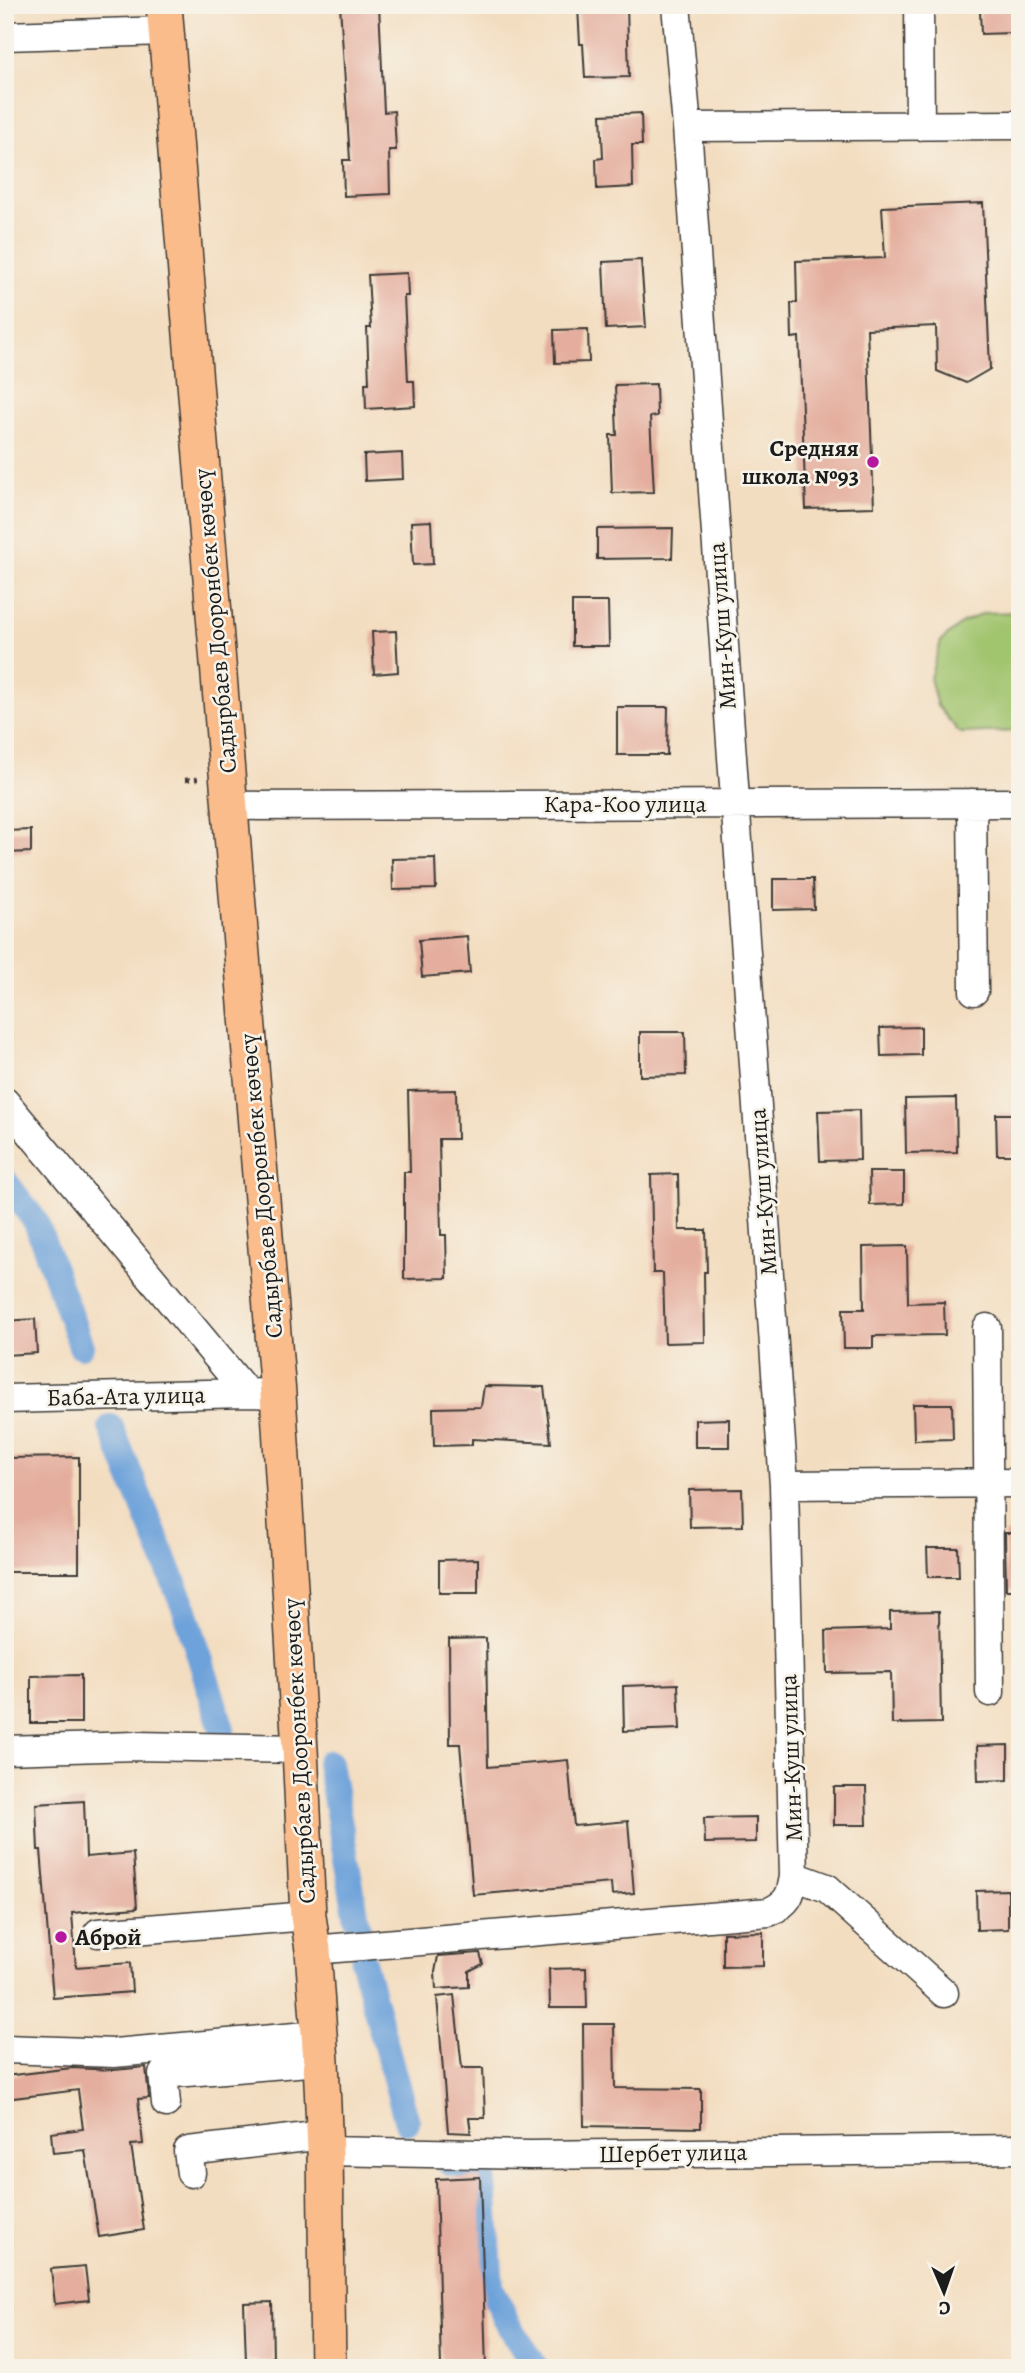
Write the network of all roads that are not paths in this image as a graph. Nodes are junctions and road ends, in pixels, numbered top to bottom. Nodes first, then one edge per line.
1 (676, 5) edge
2 (919, 5) edge
3 (165, 18) edge
4 (5, 36) edge
5 (920, 125) junction
6 (1020, 125) edge
7 (687, 127) junction
8 (972, 803) junction
9 (1020, 803) edge
10 (735, 804) junction
11 (230, 806) junction
12 (974, 991) dead end
13 (5, 1102) edge
14 (987, 1328) dead end
15 (263, 1394) junction
16 (5, 1399) edge
17 (988, 1482) junction
18 (1020, 1483) edge
19 (784, 1485) junction
20 (990, 1692) dead end
21 (300, 1749) junction
22 (5, 1750) edge
23 (794, 1877) junction
24 (98, 1933) dead end
25 (311, 1933) junction
26 (944, 1993) dead end
27 (320, 2048) junction
28 (5, 2049) edge
29 (166, 2103) dead end
30 (325, 2143) junction
31 (1020, 2148) edge
32 (191, 2174) dead end
33 (328, 2368) edge

1 - 7 street, Мин-Куш улица
2 - 5 street
3 - 4 street
3 - 11 main road, Садырбаев Дооронбек көчөсү
5 - 6 street
5 - 7 street
7 - 10 street, Мин-Куш улица
8 - 9 street, Кара-Коо улица
8 - 10 street, Кара-Коо улица
8 - 12 street
10 - 11 street, Кара-Коо улица
10 - 19 street, Мин-Куш улица
11 - 15 main road, Садырбаев Дооронбек көчөсү
13 - 15 street
14 - 17 street
15 - 16 street, Баба-Ата улица
15 - 21 main road, Садырбаев Дооронбек көчөсү
17 - 18 street
17 - 19 street
17 - 20 street
19 - 23 street, Мин-Куш улица
21 - 22 street
21 - 25 main road, Садырбаев Дооронбек көчөсү
23 - 25 street, Мин-Куш улица
23 - 26 street
24 - 25 street, Мин-Куш улица
25 - 27 main road, Садырбаев Дооронбек көчөсү
27 - 28 street
27 - 29 street
27 - 30 main road, Садырбаев Дооронбек көчөсү
30 - 31 street, Шербет улица
30 - 32 street, Шербет улица
30 - 33 main road, Садырбаев Дооронбек көчөсү

